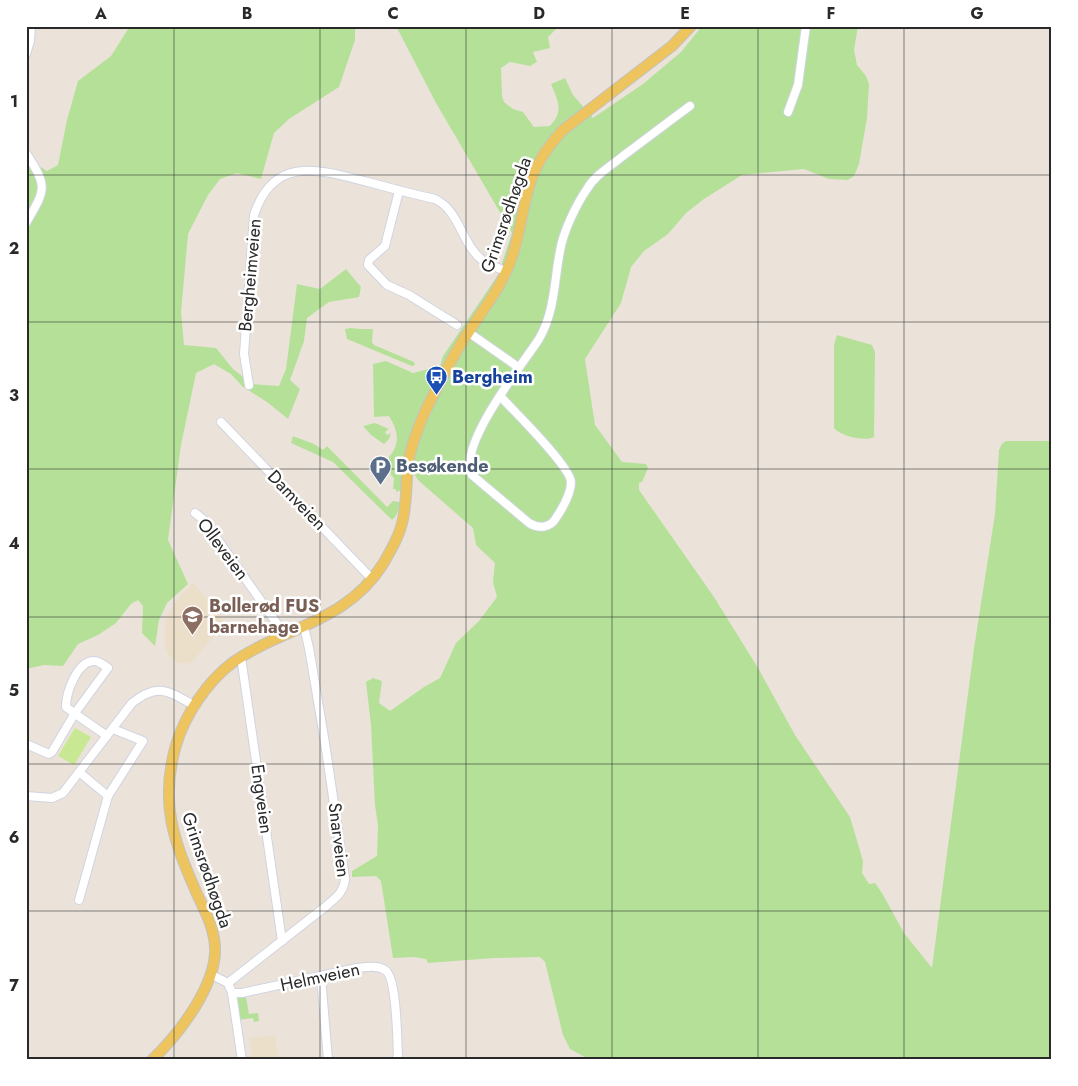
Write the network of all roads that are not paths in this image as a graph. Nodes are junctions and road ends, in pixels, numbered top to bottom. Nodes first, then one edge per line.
1 (31, 26) edge
2 (691, 26) edge
3 (806, 26) edge
4 (26, 54) edge
5 (690, 106) dead end
6 (788, 112) dead end
7 (26, 153) edge
8 (399, 191) junction
9 (26, 223) edge
10 (507, 272) junction
11 (457, 325) dead end
12 (468, 332) junction
13 (518, 367) junction
14 (249, 385) dead end
15 (500, 396) junction
16 (221, 422) dead end
17 (195, 513) dead end
18 (372, 579) junction
19 (304, 627) junction
20 (285, 635) junction
21 (241, 657) junction
22 (194, 706) junction
23 (75, 713) junction
24 (113, 728) junction
25 (107, 736) junction
26 (26, 744) edge
27 (79, 772) junction
28 (26, 796) edge
29 (108, 796) junction
30 (79, 900) dead end
31 (282, 940) junction
32 (212, 975) junction
33 (321, 976) junction
34 (228, 983) junction
35 (232, 993) junction
36 (153, 1059) edge
37 (242, 1060) edge
38 (328, 1060) edge
39 (396, 1060) edge

1 - 4 street
2 - 10 main road, Grimsrødhøgda
3 - 6 street
5 - 13 street
7 - 9 street
8 - 10 street, Bergheimveien
8 - 11 street
8 - 14 street, Bergheimveien
10 - 12 main road, Grimsrødhøgda
12 - 13 street
12 - 18 main road, Grimsrødhøgda
13 - 15 street
15 - 15 street
16 - 18 street, Damveien
17 - 20 street, Olleveien
18 - 19 main road, Grimsrødhøgda
19 - 20 main road, Grimsrødhøgda
19 - 31 street, Snarveien
20 - 21 main road, Grimsrødhøgda
21 - 22 main road, Grimsrødhøgda
21 - 31 street, Engveien
22 - 24 street
22 - 32 main road, Grimsrødhøgda
23 - 23 street
23 - 25 street
23 - 26 street
24 - 25 street
24 - 29 street
25 - 27 street
27 - 28 street
27 - 29 street
29 - 30 street
31 - 34 street, Snarveien
32 - 34 street
32 - 36 main road, Grimsrødhøgda
33 - 35 street, Helmveien
33 - 38 street
33 - 39 street, Helmveien
34 - 35 street
35 - 37 street

